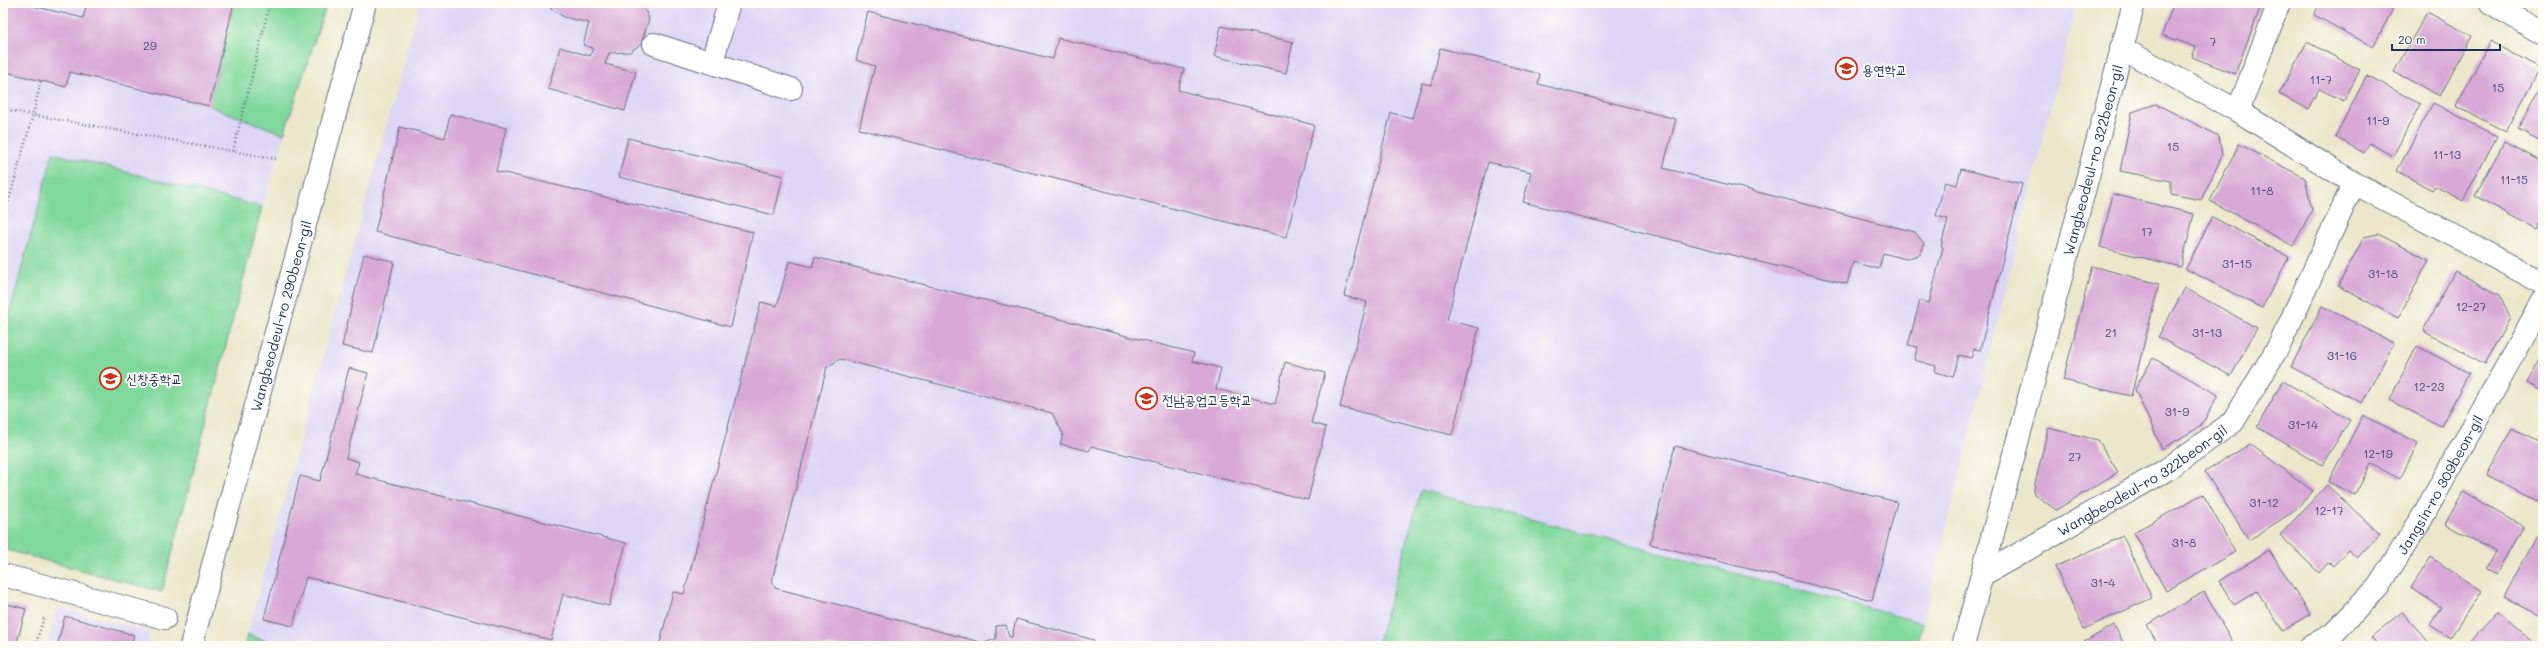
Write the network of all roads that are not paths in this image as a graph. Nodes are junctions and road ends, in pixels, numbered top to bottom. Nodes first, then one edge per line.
1 (365, 3) edge
2 (730, 3) edge
3 (2134, 3) edge
4 (2279, 3) edge
5 (2490, 3) edge
6 (2543, 34) edge
7 (654, 44) dead end
8 (2121, 48) junction
9 (712, 62) junction
10 (791, 89) dead end
11 (2238, 111) junction
12 (2354, 183) junction
13 (2543, 283) edge
14 (2543, 301) edge
15 (1984, 574) junction
16 (3, 575) edge
17 (165, 618) dead end
18 (193, 638) edge
19 (1963, 646) edge
20 (2311, 646) edge

1 - 18 street, Wangbeodeul-ro 290beon-gil
2 - 9 street
3 - 8 street, Wangbeodeul-ro 322beon-gil
4 - 11 street
5 - 6 street
7 - 9 street
8 - 11 street, Wangbeodeul-ro 322beon-gil
8 - 15 street, Wangbeodeul-ro 322beon-gil
9 - 10 street
11 - 12 street, Wangbeodeul-ro 322beon-gil
12 - 13 street, Wangbeodeul-ro 322beon-gil
12 - 15 street, Wangbeodeul-ro 322beon-gil
14 - 20 street, Jangsin-ro 309beon-gil
15 - 19 street, Wangbeodeul-ro 322beon-gil
16 - 17 street

